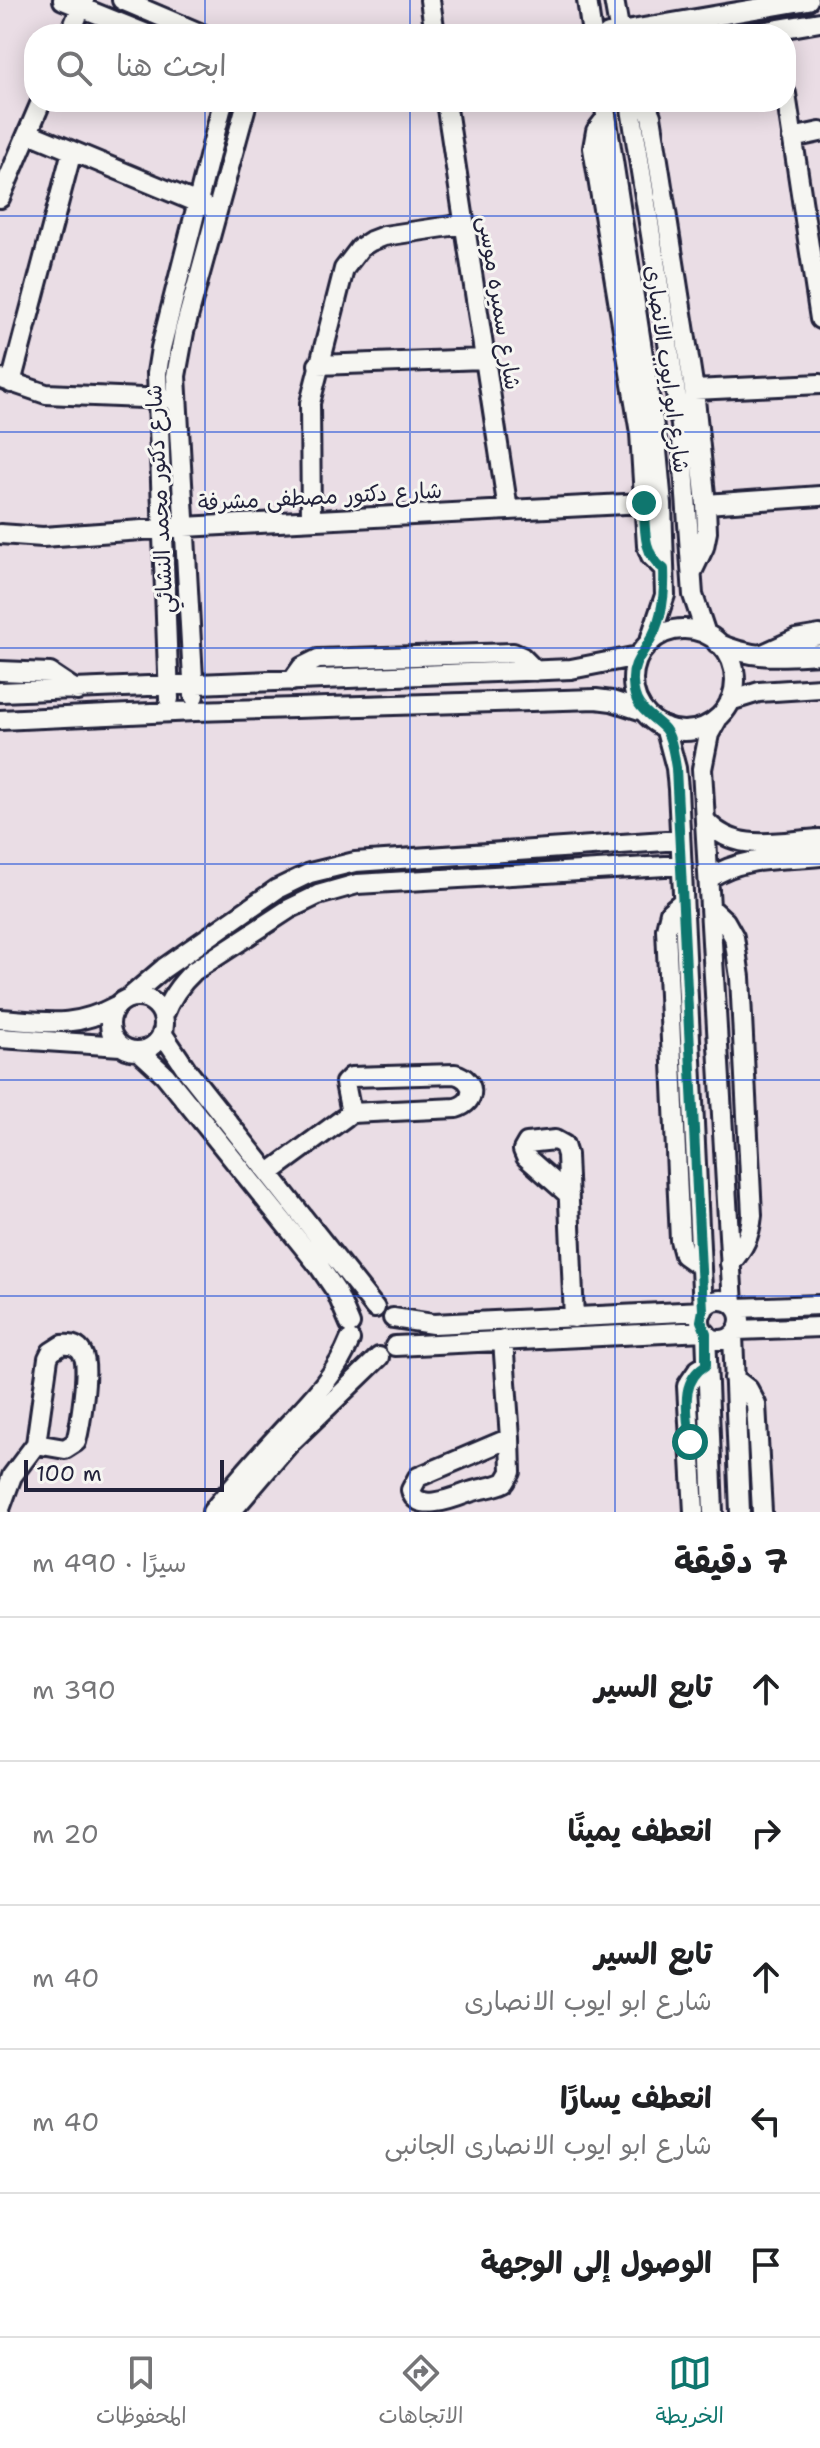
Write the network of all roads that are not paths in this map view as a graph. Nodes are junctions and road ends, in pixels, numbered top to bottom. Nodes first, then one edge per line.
1 (63, 0) edge
2 (122, 0) edge
3 (430, 0) edge
4 (587, 0) edge
5 (614, 0) edge
6 (808, 0) edge
7 (773, 3) edge
8 (82, 4) edge
9 (820, 22) edge
10 (74, 24) edge
11 (125, 24) edge
12 (178, 24) edge
13 (434, 24) edge
14 (591, 24) edge
15 (615, 24) edge
16 (663, 24) edge
17 (796, 28) edge
18 (37, 112) edge
19 (220, 112) edge
20 (244, 112) edge
21 (447, 112) edge
22 (604, 112) edge
23 (605, 112) edge
24 (632, 112) edge
25 (649, 112) edge
26 (788, 112) edge
27 (820, 132) edge
28 (29, 133) junction
29 (792, 138) junction
30 (72, 151) junction
31 (0, 198) edge
32 (197, 203) junction
33 (219, 212) junction
34 (464, 224) junction
35 (820, 319) edge
36 (484, 359) junction
37 (318, 365) junction
38 (6, 381) edge
39 (820, 384) edge
40 (694, 390) junction
41 (156, 398) junction
42 (177, 399) junction
43 (820, 496) edge
44 (644, 503) junction
45 (706, 504) junction
46 (508, 510) junction
47 (311, 520) junction
48 (184, 527) junction
49 (161, 529) junction
50 (0, 534) edge
51 (664, 569) junction
52 (690, 575) junction
53 (820, 635) edge
54 (712, 638) junction
55 (644, 650) junction
56 (820, 654) edge
57 (758, 657) junction
58 (0, 671) edge
59 (194, 685) junction
60 (169, 687) junction
61 (820, 688) edge
62 (77, 691) junction
63 (0, 692) edge
64 (730, 701) junction
65 (195, 711) junction
66 (643, 711) junction
67 (169, 712) junction
68 (718, 718) junction
69 (0, 720) edge
70 (665, 727) junction
71 (707, 822) junction
72 (820, 839) edge
73 (680, 840) junction
74 (820, 856) edge
75 (682, 865) junction
76 (710, 878) junction
77 (123, 1002) junction
78 (0, 1019) edge
79 (163, 1025) junction
80 (0, 1038) edge
81 (130, 1049) junction
82 (351, 1113) junction
83 (269, 1173) junction
84 (569, 1195) dead end
85 (820, 1305) edge
86 (734, 1306) junction
87 (375, 1308) junction
88 (703, 1310) junction
89 (393, 1318) junction
90 (574, 1318) junction
91 (820, 1327) edge
92 (350, 1332) junction
93 (705, 1332) junction
94 (735, 1333) junction
95 (503, 1340) junction
96 (395, 1346) junction
97 (379, 1357) junction
98 (706, 1365) junction
99 (734, 1378) junction
100 (510, 1438) junction
101 (36, 1444) junction
102 (0, 1509) edge
103 (212, 1512) edge
104 (231, 1512) edge
105 (694, 1512) edge
106 (713, 1512) edge
107 (740, 1512) edge
108 (762, 1512) edge

1 - 8 street
2 - 12 street
3 - 13 street
4 - 14 street
5 - 15 street
6 - 7 street
7 - 16 street
8 - 10 street
8 - 11 street
9 - 17 street
18 - 28 street
19 - 32 street, شارع دكتور محمد النشائي
20 - 33 street, شارع دكتور محمد النشائي
21 - 34 street, شارع سميره موسى
22 - 44 street
23 - 51 street, شارع ابو ايوب الانصارى
24 - 52 street, شارع ابو ايوب الانصارى
25 - 40 street
26 - 29 street
27 - 29 street
28 - 30 street
28 - 31 street
29 - 35 street
30 - 32 street
30 - 38 street
32 - 33 street
32 - 41 street, شارع دكتور محمد النشائي
33 - 42 street, شارع دكتور محمد النشائي
34 - 36 street, شارع سميره موسى
34 - 37 street
36 - 37 street
36 - 46 street, شارع سميره موسى
37 - 47 street
38 - 41 street
39 - 40 street
40 - 45 street
41 - 42 street
41 - 49 street, شارع دكتور محمد النشائي
42 - 48 street, شارع دكتور محمد النشائي
43 - 45 street
44 - 46 street, شارع دكتور مصطفى مشرفة
44 - 51 street
45 - 52 street
46 - 47 street, شارع دكتور مصطفى مشرفة
47 - 48 street, شارع دكتور مصطفى مشرفة
48 - 49 street, شارع دكتور مصطفى مشرفة
48 - 59 street, شارع دكتور محمد النشائي
49 - 50 street, شارع دكتور مصطفى مشرفة
49 - 60 street, شارع دكتور محمد النشائي
51 - 55 street, شارع ابو ايوب الانصارى
52 - 54 street, شارع ابو ايوب الانصارى
53 - 57 street
54 - 55 street
54 - 57 street
54 - 64 street
55 - 59 street
55 - 66 street
56 - 57 street
58 - 62 street
59 - 60 street
59 - 65 street, شارع دكتور محمد النشائي
60 - 62 street
60 - 67 street, شارع دكتور محمد النشائي
61 - 64 street
62 - 63 street
64 - 68 street
65 - 66 street
65 - 67 street
66 - 70 street
67 - 69 street
68 - 70 street
68 - 71 street
70 - 73 street
71 - 72 street
71 - 76 street
73 - 75 street
73 - 77 street
74 - 76 street
75 - 79 street
75 - 88 street
76 - 86 street
77 - 78 street
77 - 79 street
77 - 81 street
79 - 81 street
79 - 83 street
80 - 81 street
81 - 92 street
82 - 82 street
82 - 83 street
83 - 87 street
84 - 90 street
85 - 86 street
86 - 88 street
86 - 94 street
87 - 89 street
87 - 92 street
88 - 90 street
88 - 93 street
89 - 90 street
89 - 96 street
91 - 94 street
92 - 97 street
92 - 103 street
93 - 94 street
93 - 95 street
93 - 98 street
94 - 99 street
95 - 96 street
95 - 100 street
96 - 97 street
97 - 104 street
98 - 105 street
98 - 106 street
99 - 107 street
99 - 108 street
100 - 100 street
101 - 101 street
101 - 102 street

